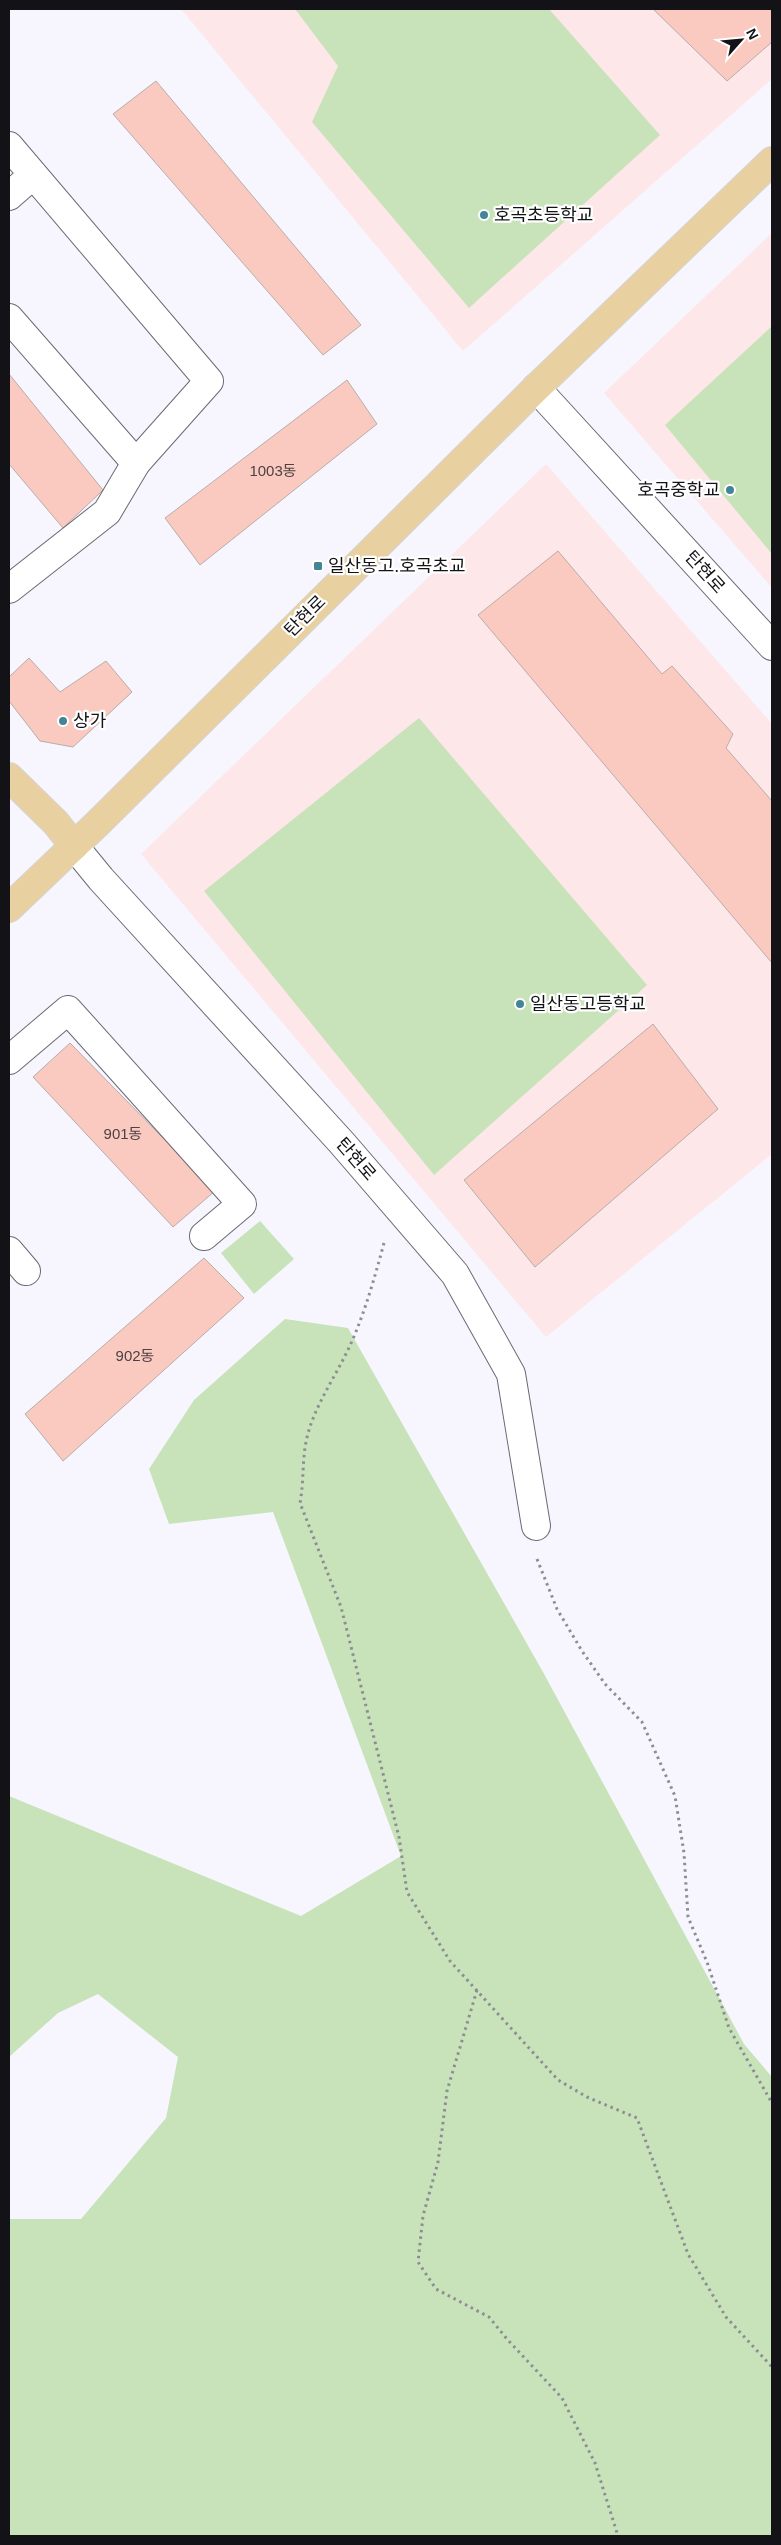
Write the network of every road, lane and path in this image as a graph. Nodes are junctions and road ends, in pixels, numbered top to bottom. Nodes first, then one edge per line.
1 (9, 146) edge
2 (772, 161) edge
3 (33, 175) junction
4 (9, 196) edge
5 (9, 318) edge
6 (536, 388) junction
7 (136, 463) junction
8 (9, 589) edge
9 (772, 646) edge
10 (9, 777) edge
11 (74, 846) junction
12 (9, 908) edge
13 (9, 1060) edge
14 (204, 1236) dead end
15 (385, 1237) dead end
16 (536, 1526) joint
17 (477, 1989) junction
18 (772, 2103) edge
19 (772, 2367) edge
20 (618, 2536) edge

1 - 3 street
2 - 6 main road, 탄현로
3 - 4 street
3 - 7 street
5 - 7 street
6 - 9 street, 탄현로
6 - 11 main road, 탄현로
7 - 8 street
10 - 11 main road, 탄현로
11 - 12 main road, 탄현로
11 - 16 street, 탄현로
13 - 14 street
15 - 17 path
16 - 18 path
17 - 19 path
17 - 20 path

